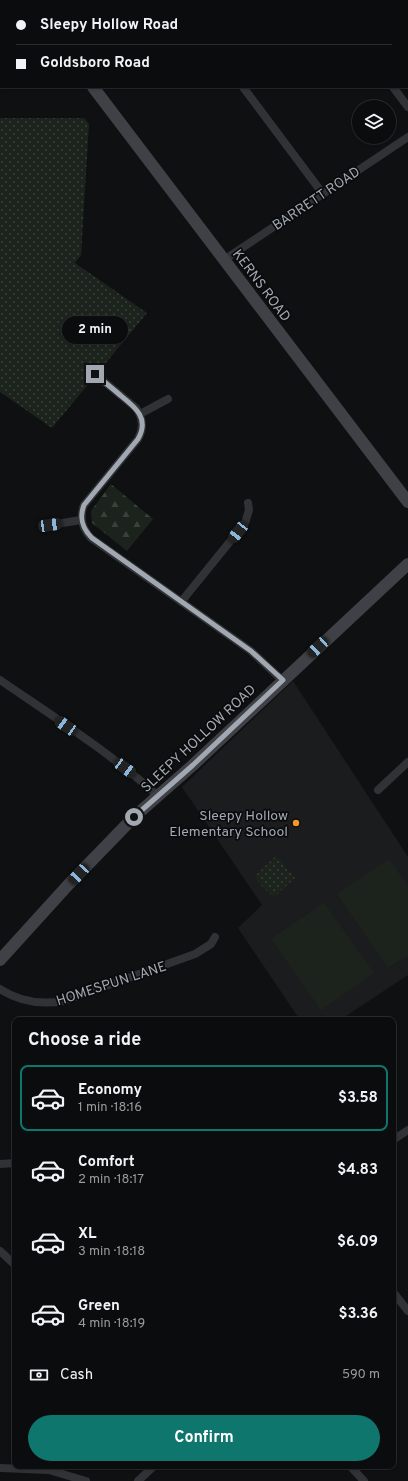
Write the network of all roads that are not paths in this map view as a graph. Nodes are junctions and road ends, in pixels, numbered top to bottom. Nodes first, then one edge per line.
1 (94, 88) edge
2 (244, 88) edge
3 (394, 88) edge
4 (408, 106) edge
5 (408, 136) edge
6 (323, 194) junction
7 (224, 260) junction
8 (95, 374) dead end
9 (168, 399) dead end
10 (140, 414) junction
11 (408, 502) edge
12 (248, 503) dead end
13 (81, 520) junction
14 (50, 525) dead end
15 (408, 564) edge
16 (182, 602) junction
17 (0, 680) edge
18 (283, 680) junction
19 (408, 762) edge
20 (378, 790) dead end
21 (158, 795) junction
22 (216, 937) dead end
23 (0, 960) edge
24 (0, 989) edge
25 (408, 1130) edge
26 (396, 1138) edge
27 (12, 1163) edge
28 (0, 1164) edge
29 (0, 1251) edge
30 (12, 1262) edge
31 (396, 1296) edge
32 (408, 1311) edge
33 (0, 1468) edge
34 (12, 1468) edge
35 (24, 1469) edge
36 (151, 1469) edge
37 (353, 1469) edge
38 (86, 1481) edge
39 (138, 1481) edge
40 (364, 1481) edge

1 - 7 main road, KERNS ROAD
2 - 6 street
3 - 4 street
5 - 6 street, BARRETT ROAD
6 - 7 street, BARRETT ROAD
7 - 11 main road, KERNS ROAD
8 - 10 street
9 - 10 street
10 - 13 street
12 - 16 street
13 - 14 street
13 - 16 street
15 - 18 main road, SLEEPY HOLLOW ROAD
16 - 18 street
17 - 21 street
18 - 21 main road, SLEEPY HOLLOW ROAD
19 - 20 street
21 - 23 main road, SLEEPY HOLLOW ROAD
22 - 24 street, HOMESPUN LANE
25 - 26 street
27 - 28 street
29 - 30 street
31 - 32 street
33 - 34 street
35 - 38 street
36 - 39 street
37 - 40 street

